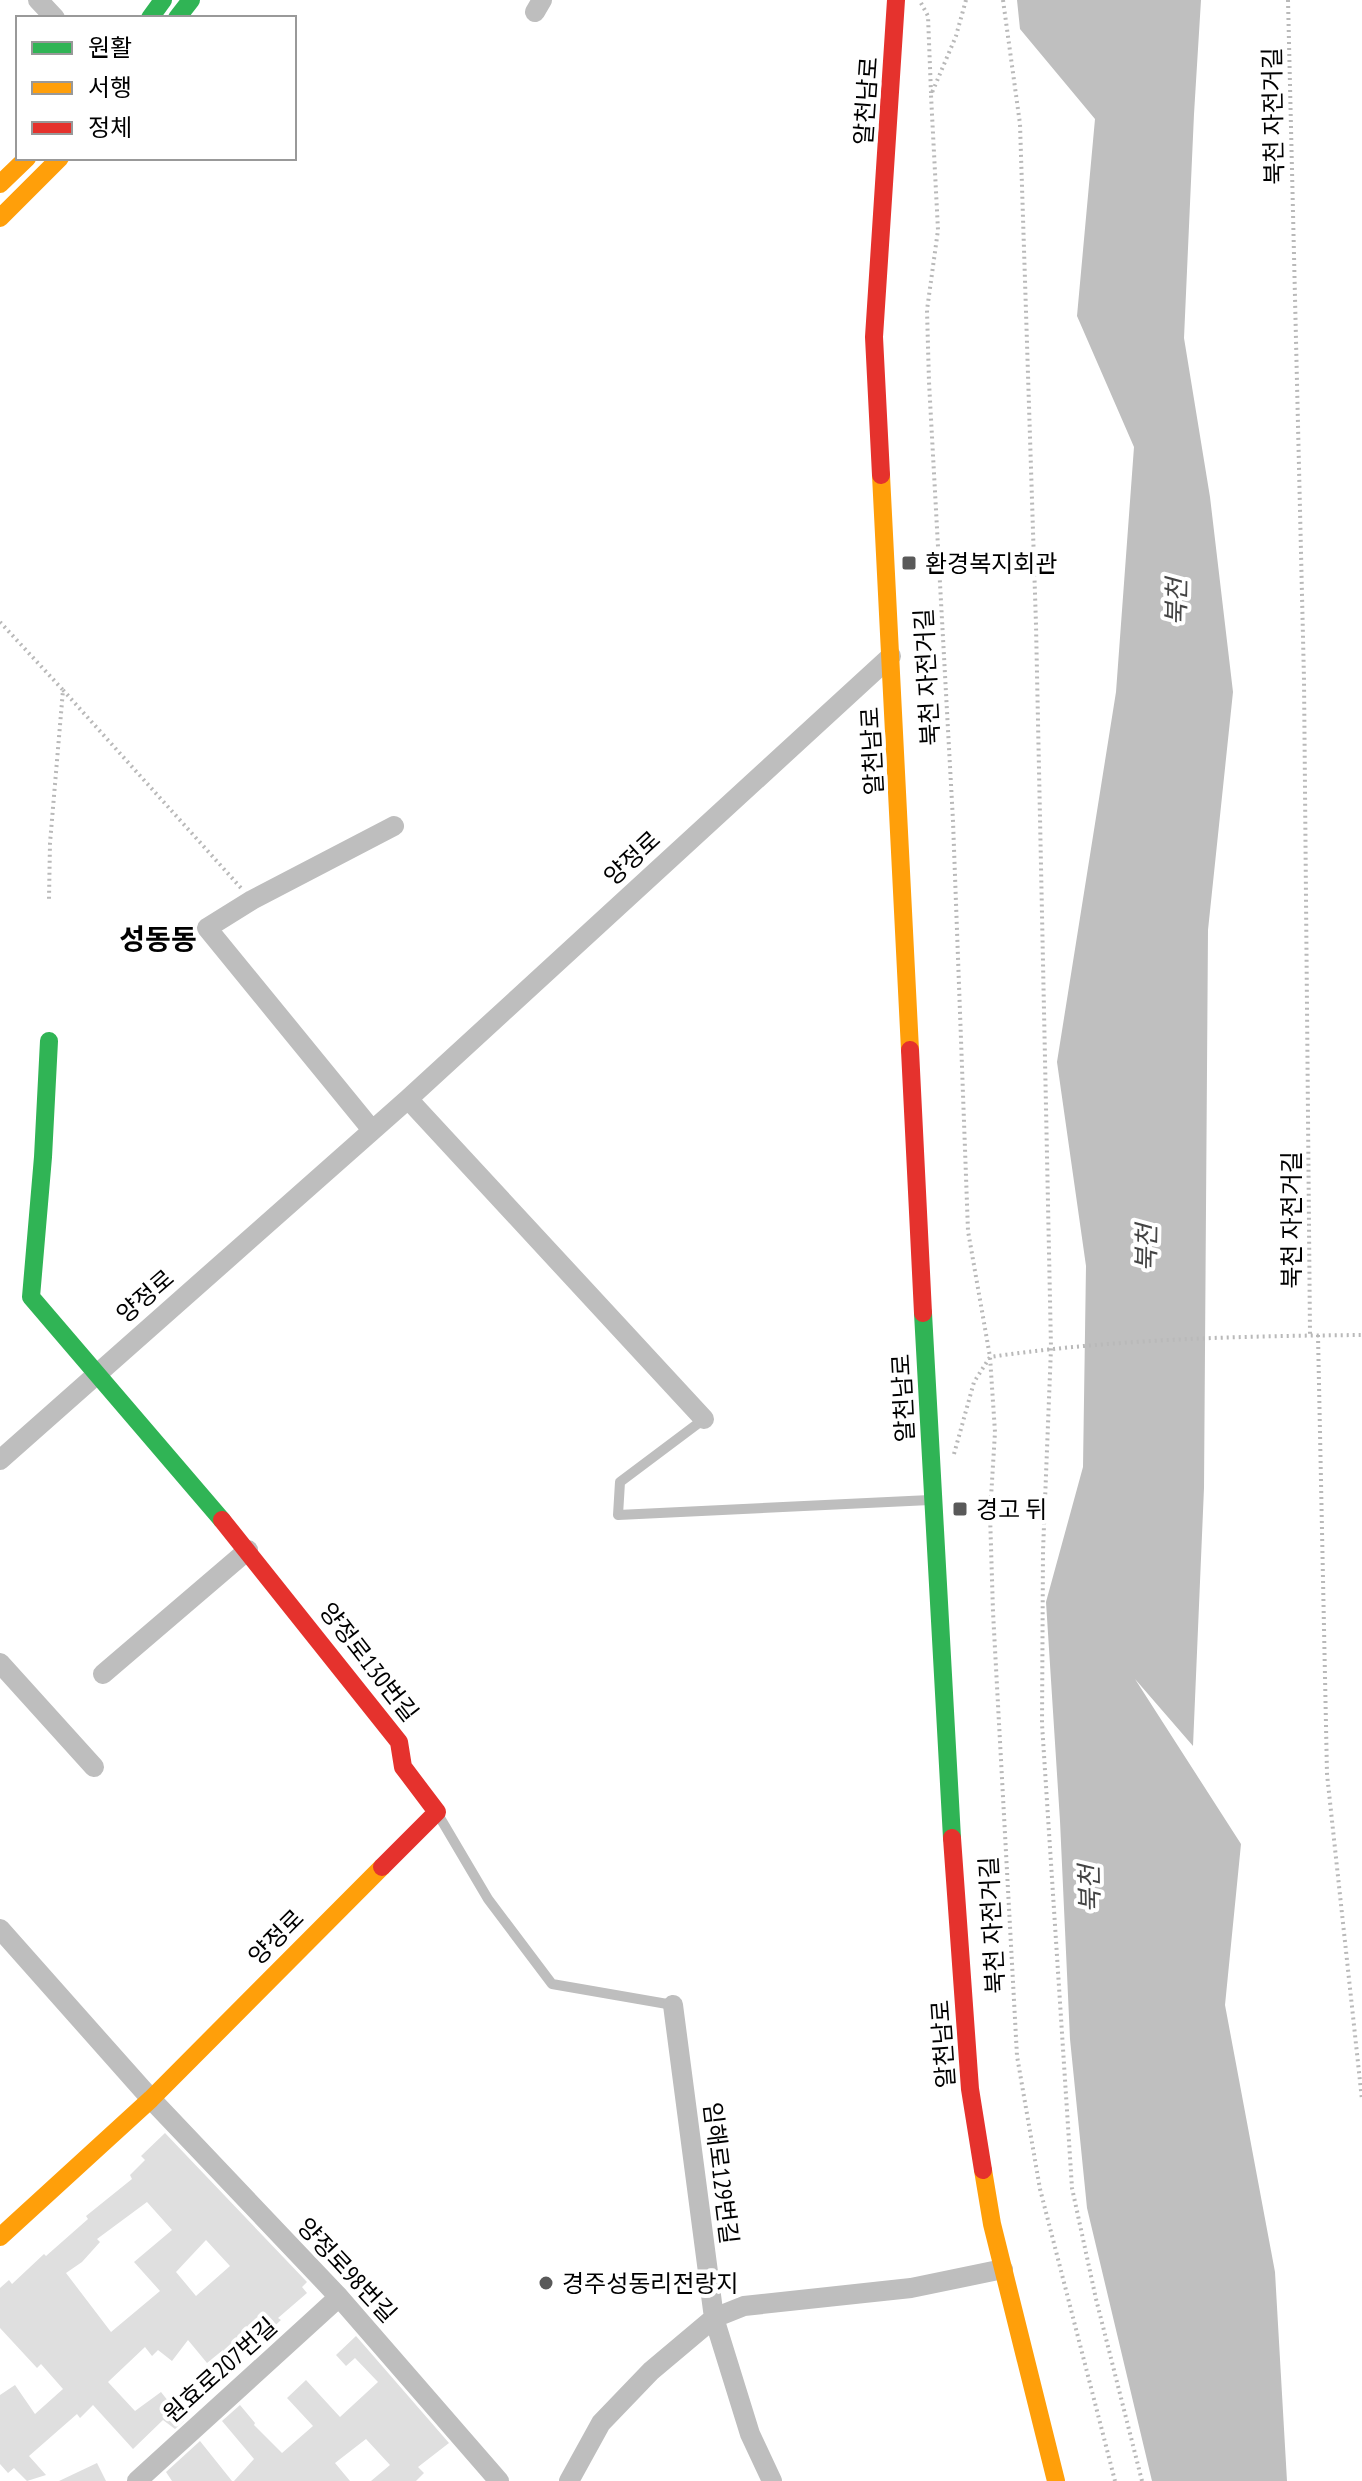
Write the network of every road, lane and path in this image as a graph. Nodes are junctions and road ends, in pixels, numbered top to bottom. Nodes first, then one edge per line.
1 (38, 0) edge
2 (191, 0) edge
3 (896, 0) edge
4 (920, 0) edge
5 (966, 0) edge
6 (1003, 0) edge
7 (1288, 0) edge
8 (53, 16) edge
9 (179, 16) edge
10 (931, 95) junction
11 (25, 160) edge
12 (58, 160) edge
13 (0, 184) edge
14 (0, 218) edge
15 (0, 622) edge
16 (891, 656) junction
17 (63, 690) junction
18 (394, 826) dead end
19 (49, 899) dead end
20 (252, 900) junction
21 (49, 1041) dead end
22 (408, 1099) junction
23 (372, 1130) junction
24 (1310, 1335) junction
25 (1318, 1335) junction
26 (1362, 1335) edge
27 (1051, 1348) junction
28 (990, 1357) junction
29 (95, 1373) junction
30 (704, 1419) joint
31 (0, 1460) edge
32 (951, 1461) dead end
33 (932, 1500) junction
34 (248, 1550) junction
35 (0, 1663) edge
36 (103, 1674) dead end
37 (94, 1767) dead end
38 (437, 1812) junction
39 (0, 1929) edge
40 (673, 2005) joint
41 (151, 2099) junction
42 (1362, 2100) edge
43 (0, 2237) edge
44 (1003, 2269) junction
45 (339, 2297) junction
46 (714, 2318) junction
47 (137, 2481) edge
48 (499, 2481) edge
49 (569, 2481) edge
50 (772, 2481) edge
51 (1056, 2481) edge
52 (1115, 2481) edge
53 (1142, 2481) edge

1 - 8 street
2 - 9 street
3 - 16 street, 알천남로
4 - 10 path
5 - 10 path, 북천 자전거길
6 - 27 path
7 - 24 path, 북천 자전거길
10 - 28 path, 북천 자전거길
11 - 13 street
12 - 14 street
15 - 17 path
16 - 22 street, 양정로
16 - 33 street, 알천남로
17 - 19 path
17 - 20 path
18 - 20 street
20 - 23 street
21 - 29 street
22 - 23 street, 양정로
22 - 30 street
23 - 29 street, 양정로
24 - 25 path
24 - 27 path
25 - 26 path
25 - 42 path
27 - 28 path
27 - 53 path
28 - 32 path
28 - 52 path, 북천 자전거길
29 - 31 street, 양정로
29 - 34 street, 양정로130번길
30 - 33 lane
33 - 44 street, 알천남로
34 - 36 street
34 - 38 street, 양정로130번길
35 - 37 street
38 - 40 lane
38 - 41 street, 양정로
39 - 41 street
40 - 46 street, 임해로129번길
41 - 43 street, 양정로
41 - 45 street, 양정로98번길
44 - 46 street
44 - 51 street, 알천남로
45 - 47 street, 원효로207번길
45 - 48 street, 양정로98번길
46 - 49 street
46 - 50 street, 임해로129번길

